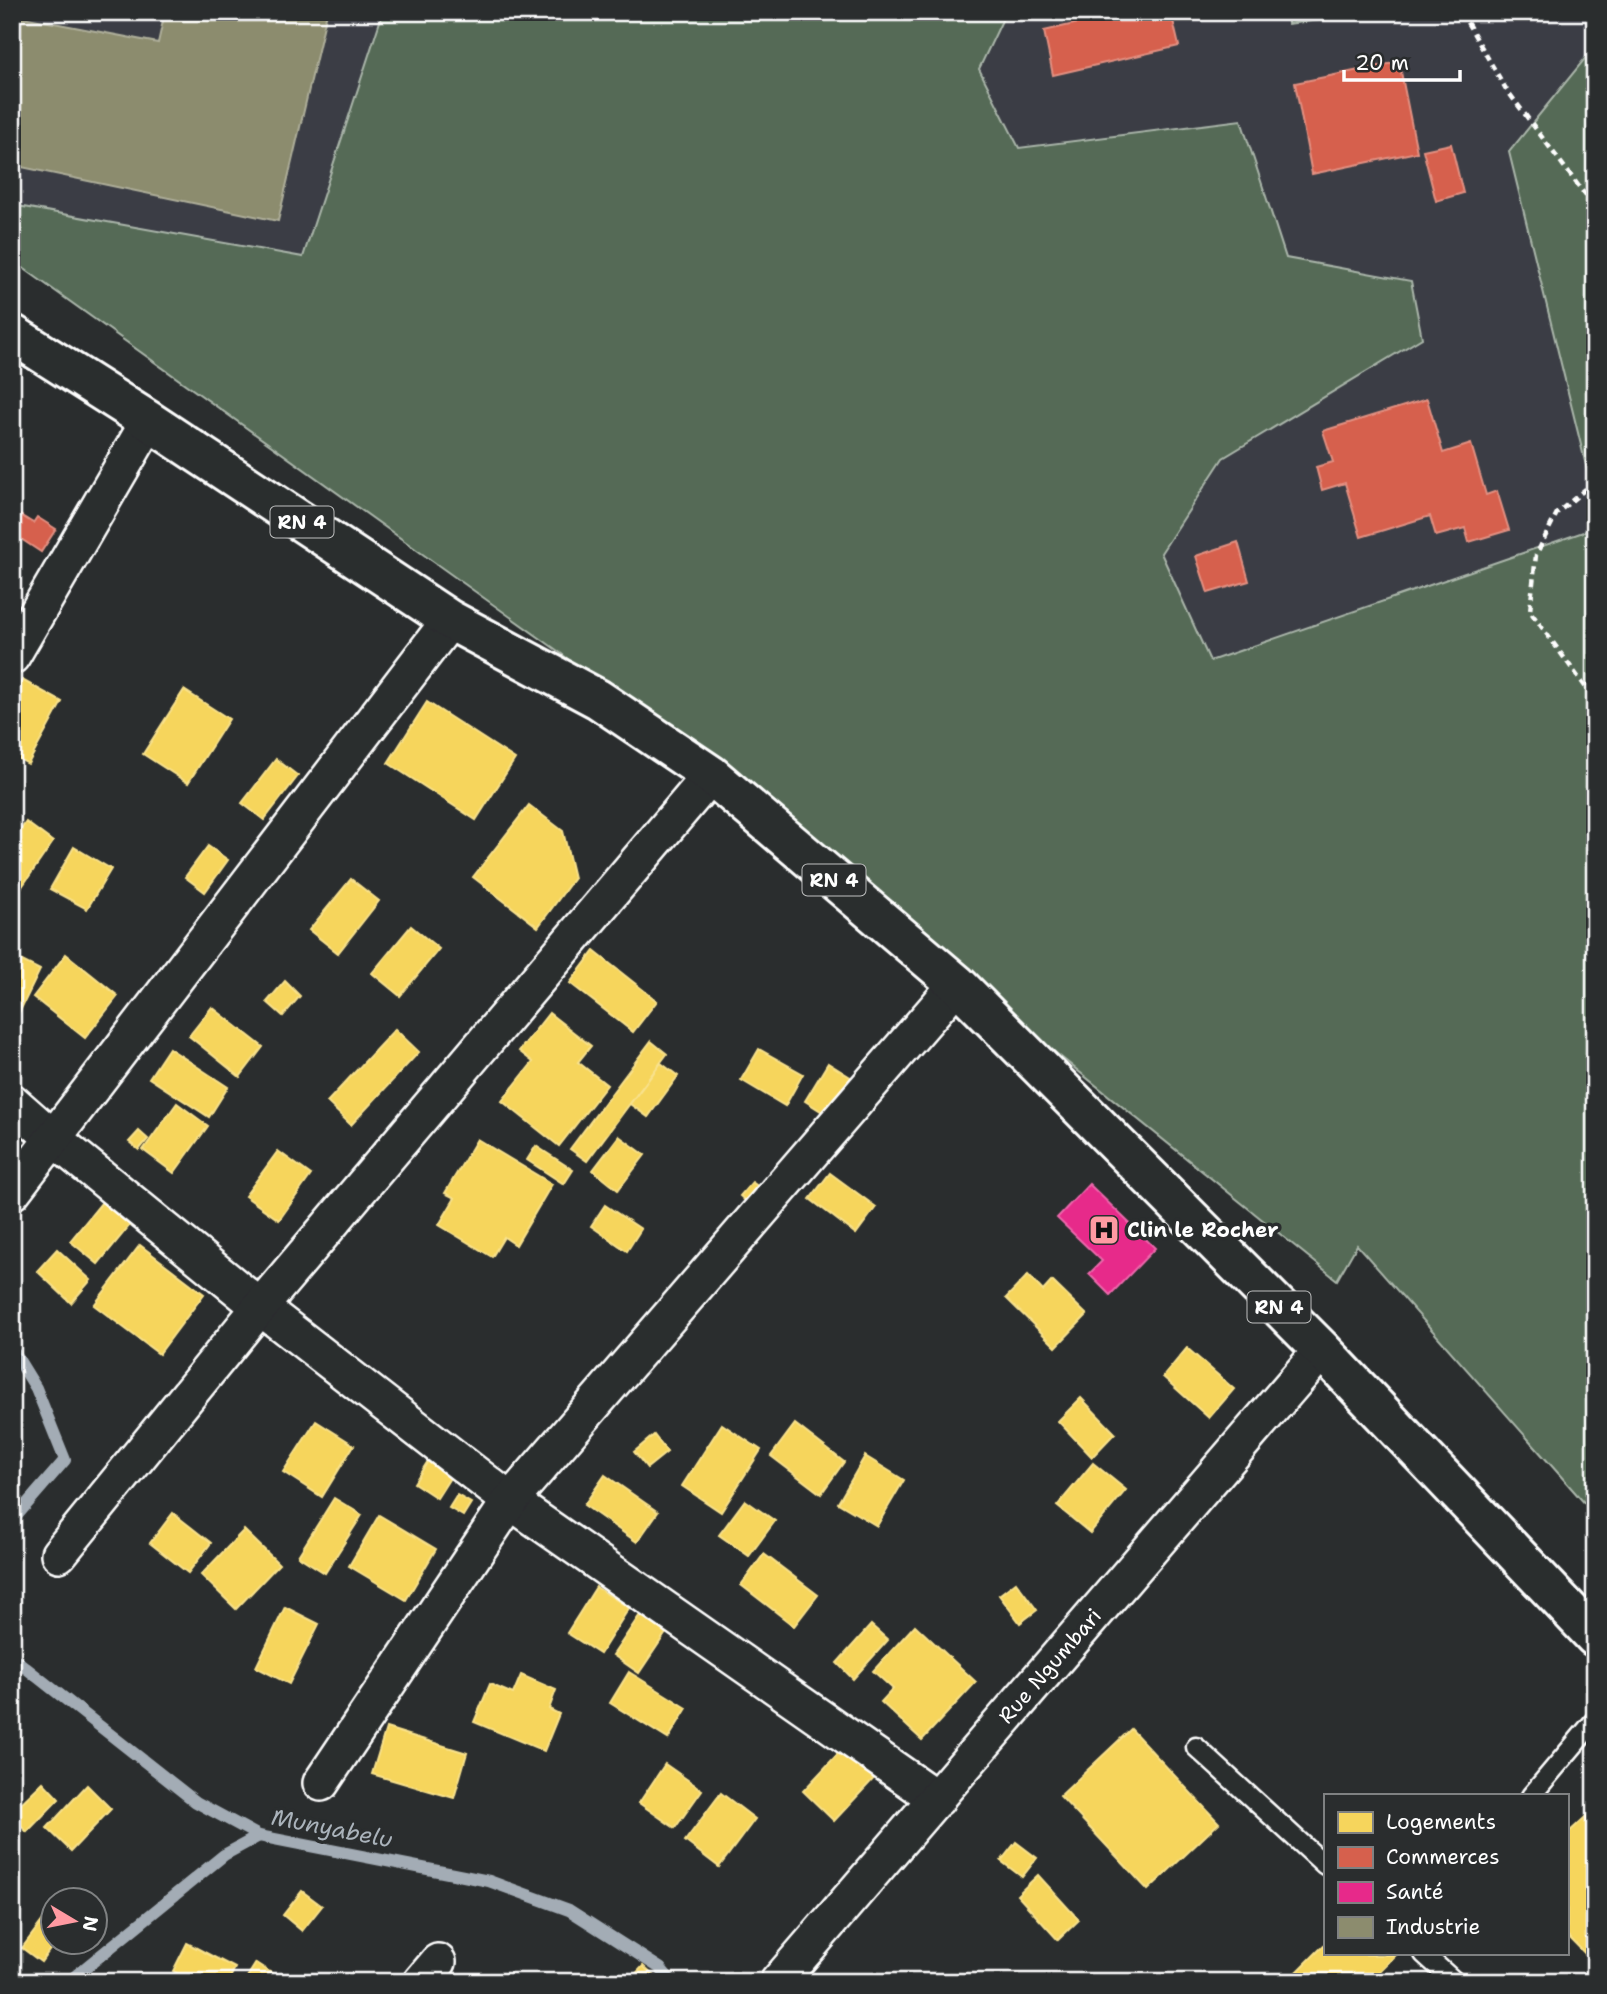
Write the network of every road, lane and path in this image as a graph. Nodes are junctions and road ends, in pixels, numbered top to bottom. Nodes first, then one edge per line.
1 (1461, 12) edge
2 (1595, 208) edge
3 (12, 334) edge
4 (149, 421) junction
5 (1595, 481) edge
6 (450, 620) junction
7 (12, 656) edge
8 (1595, 700) edge
9 (711, 775) junction
10 (957, 984) junction
11 (12, 1102) edge
12 (53, 1138) junction
13 (12, 1192) edge
14 (260, 1307) junction
15 (1322, 1350) junction
16 (510, 1501) junction
17 (59, 1554) dead end
18 (1595, 1637) edge
19 (1595, 1720) edge
20 (1196, 1747) dead end
21 (321, 1783) dead end
22 (1533, 1794) edge
23 (937, 1799) junction
24 (1324, 1863) edge
25 (1425, 1955) edge
26 (778, 1982) edge
27 (1455, 1982) edge

1 - 2 path
3 - 4 highway, RN 4
4 - 6 highway, RN 4
4 - 7 street
5 - 8 path
6 - 9 highway, RN 4
6 - 12 street
9 - 10 highway, RN 4
9 - 14 street
10 - 15 highway, RN 4
10 - 16 street
11 - 12 street
12 - 13 street
12 - 14 street
14 - 16 street
14 - 17 street
15 - 18 highway, RN 4
15 - 23 street, Rue Ngumbari
16 - 21 street
16 - 23 street
19 - 22 lane
20 - 24 lane
23 - 26 street, Rue Ngumbari
25 - 27 lane

